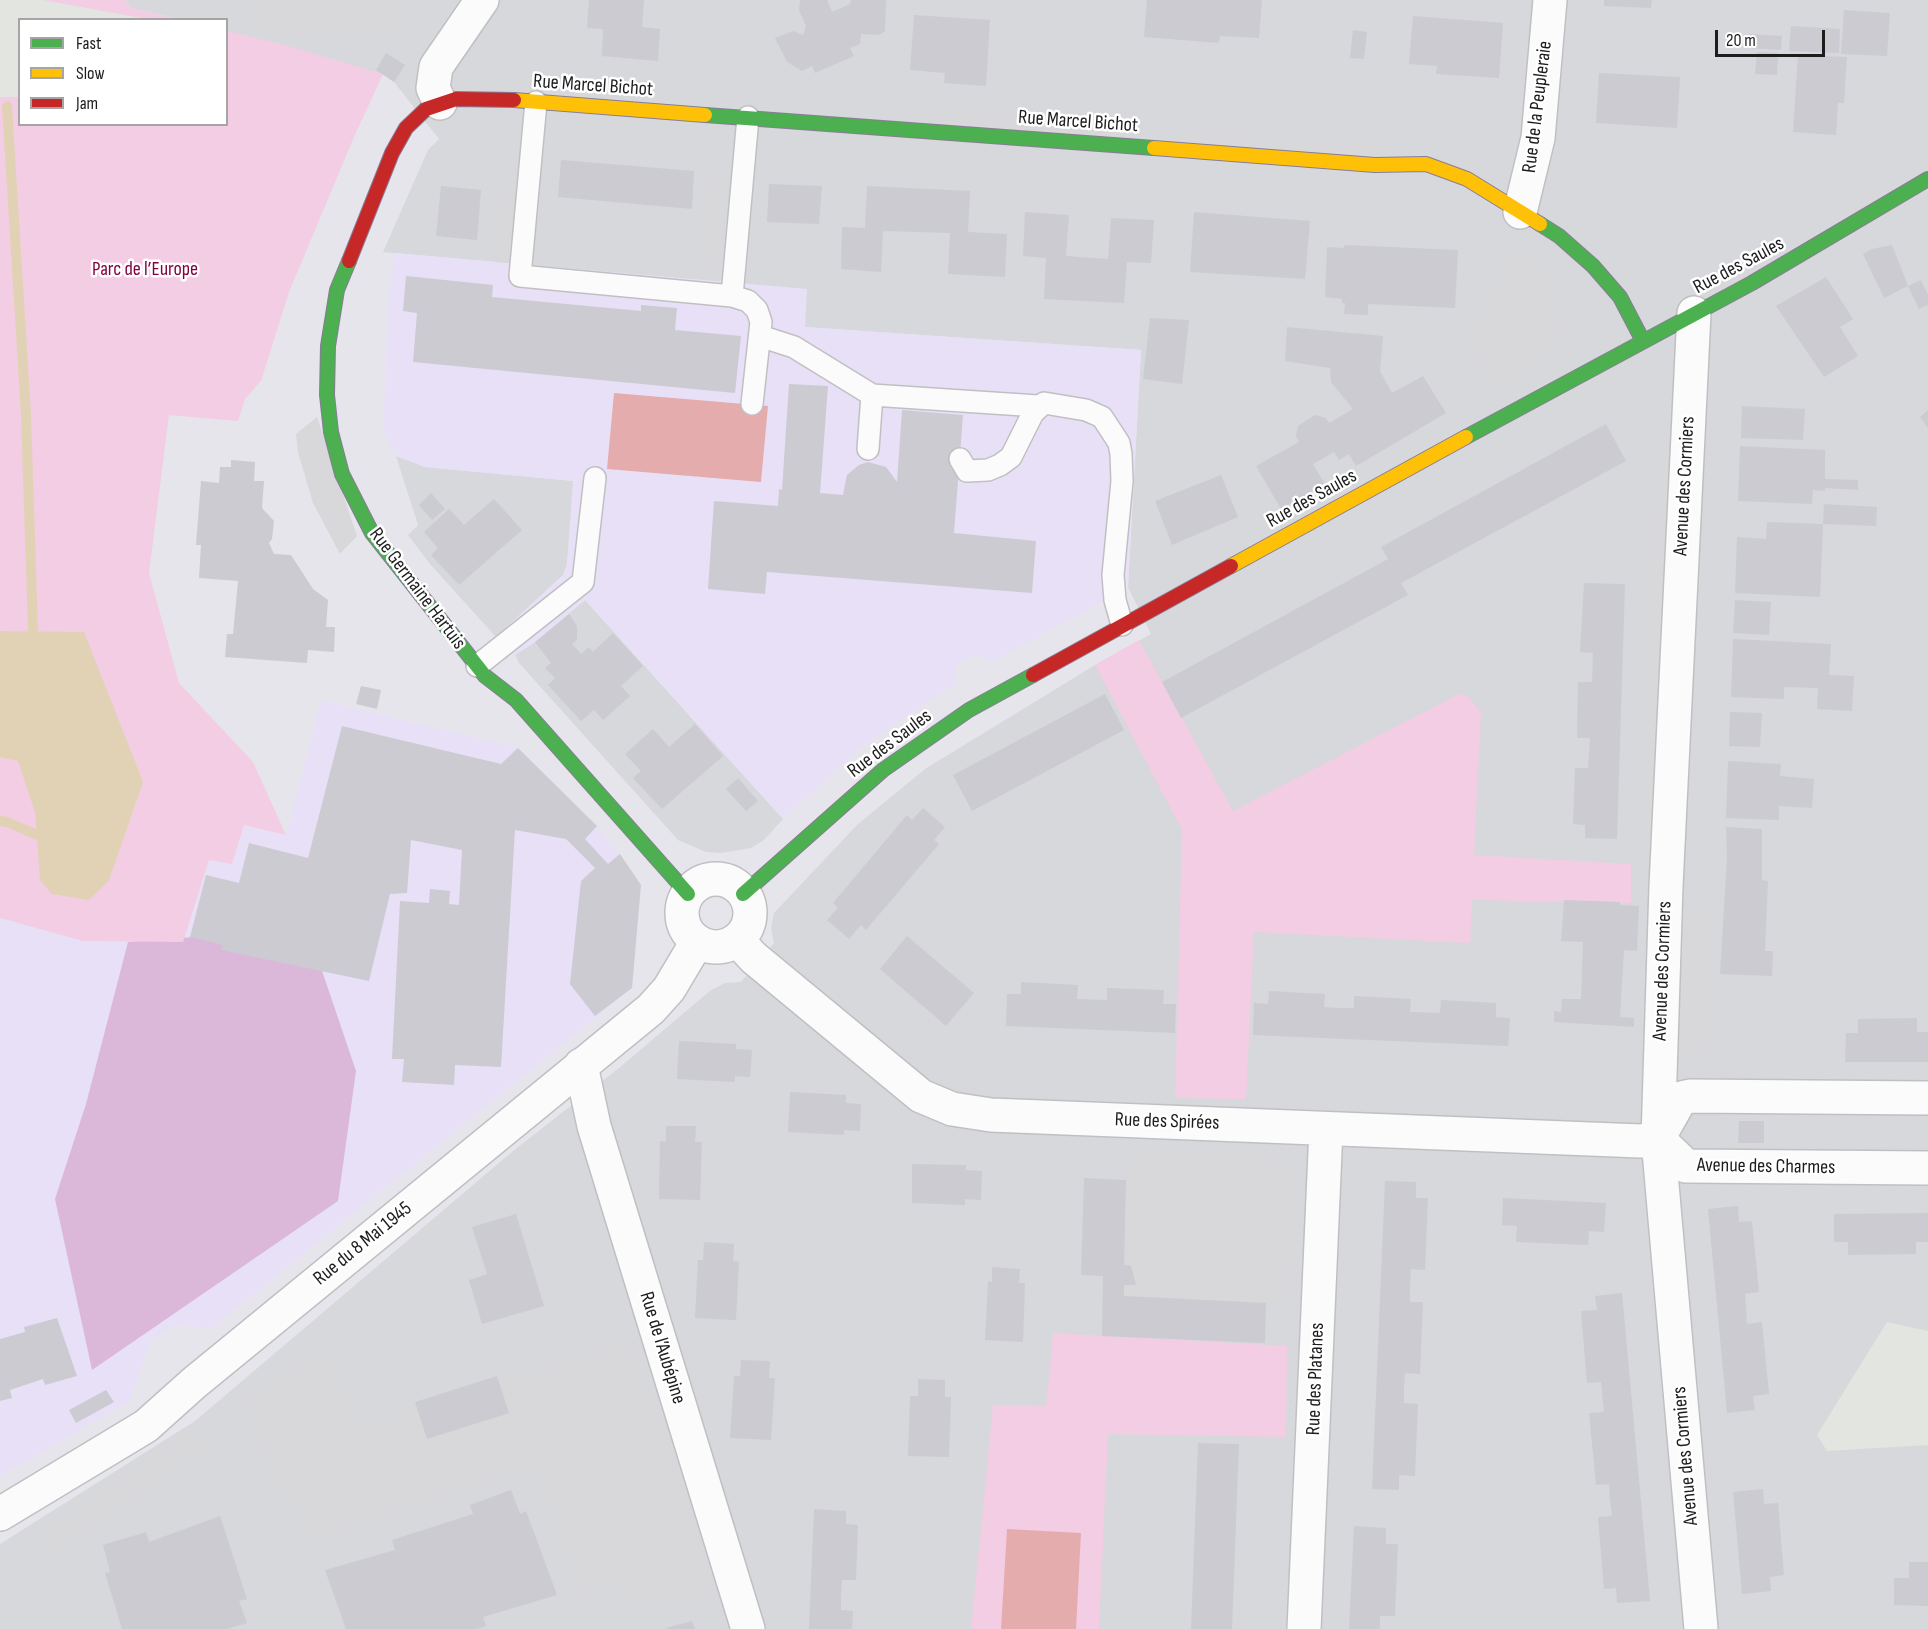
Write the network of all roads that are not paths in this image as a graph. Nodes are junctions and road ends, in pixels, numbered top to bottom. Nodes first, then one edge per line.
1 (482, 0) edge
2 (1550, 0) edge
3 (536, 102) junction
4 (440, 103) junction
5 (748, 117) junction
6 (1928, 179) edge
7 (1520, 213) junction
8 (732, 296) junction
9 (1694, 313) junction
10 (760, 336) junction
11 (1644, 341) junction
12 (872, 395) junction
13 (752, 404) dead end
14 (1038, 405) junction
15 (868, 449) dead end
16 (960, 459) dead end
17 (595, 478) dead end
18 (1122, 625) junction
19 (477, 666) junction
20 (688, 894) junction
21 (743, 894) junction
22 (737, 940) junction
23 (697, 942) junction
24 (580, 1065) junction
25 (1928, 1098) edge
26 (1326, 1129) junction
27 (1658, 1139) junction
28 (1928, 1168) edge
29 (0, 1514) edge
30 (748, 1629) edge
31 (1304, 1629) edge
32 (1701, 1629) edge

1 - 4 street
2 - 7 street, Rue de la Peupleraie
3 - 4 street, Rue Marcel Bichot
3 - 5 street, Rue Marcel Bichot
3 - 8 lane
4 - 19 street, Rue Germaine Hartuis
5 - 7 street, Rue Marcel Bichot
5 - 8 lane
6 - 9 street, Rue des Saules
7 - 11 street, Rue Marcel Bichot
8 - 10 lane
9 - 11 street, Rue des Saules
9 - 27 street, Avenue des Cormiers
10 - 12 lane
10 - 13 lane
11 - 18 street, Rue des Saules
12 - 14 lane
12 - 15 lane
14 - 16 lane
14 - 18 lane
17 - 19 lane
18 - 21 street, Rue des Saules
19 - 20 street, Rue Germaine Hartuis
20 - 21 street
20 - 23 street
21 - 22 street
22 - 23 street
22 - 26 street, Rue des Spirées
23 - 24 street, Rue du 8 Mai 1945
24 - 29 street, Rue du 8 Mai 1945
24 - 30 street, Rue de l’Aubépine
25 - 27 street
26 - 27 street, Rue des Spirées
26 - 31 street, Rue des Platanes
27 - 28 street, Avenue des Charmes
27 - 32 street, Avenue des Cormiers

